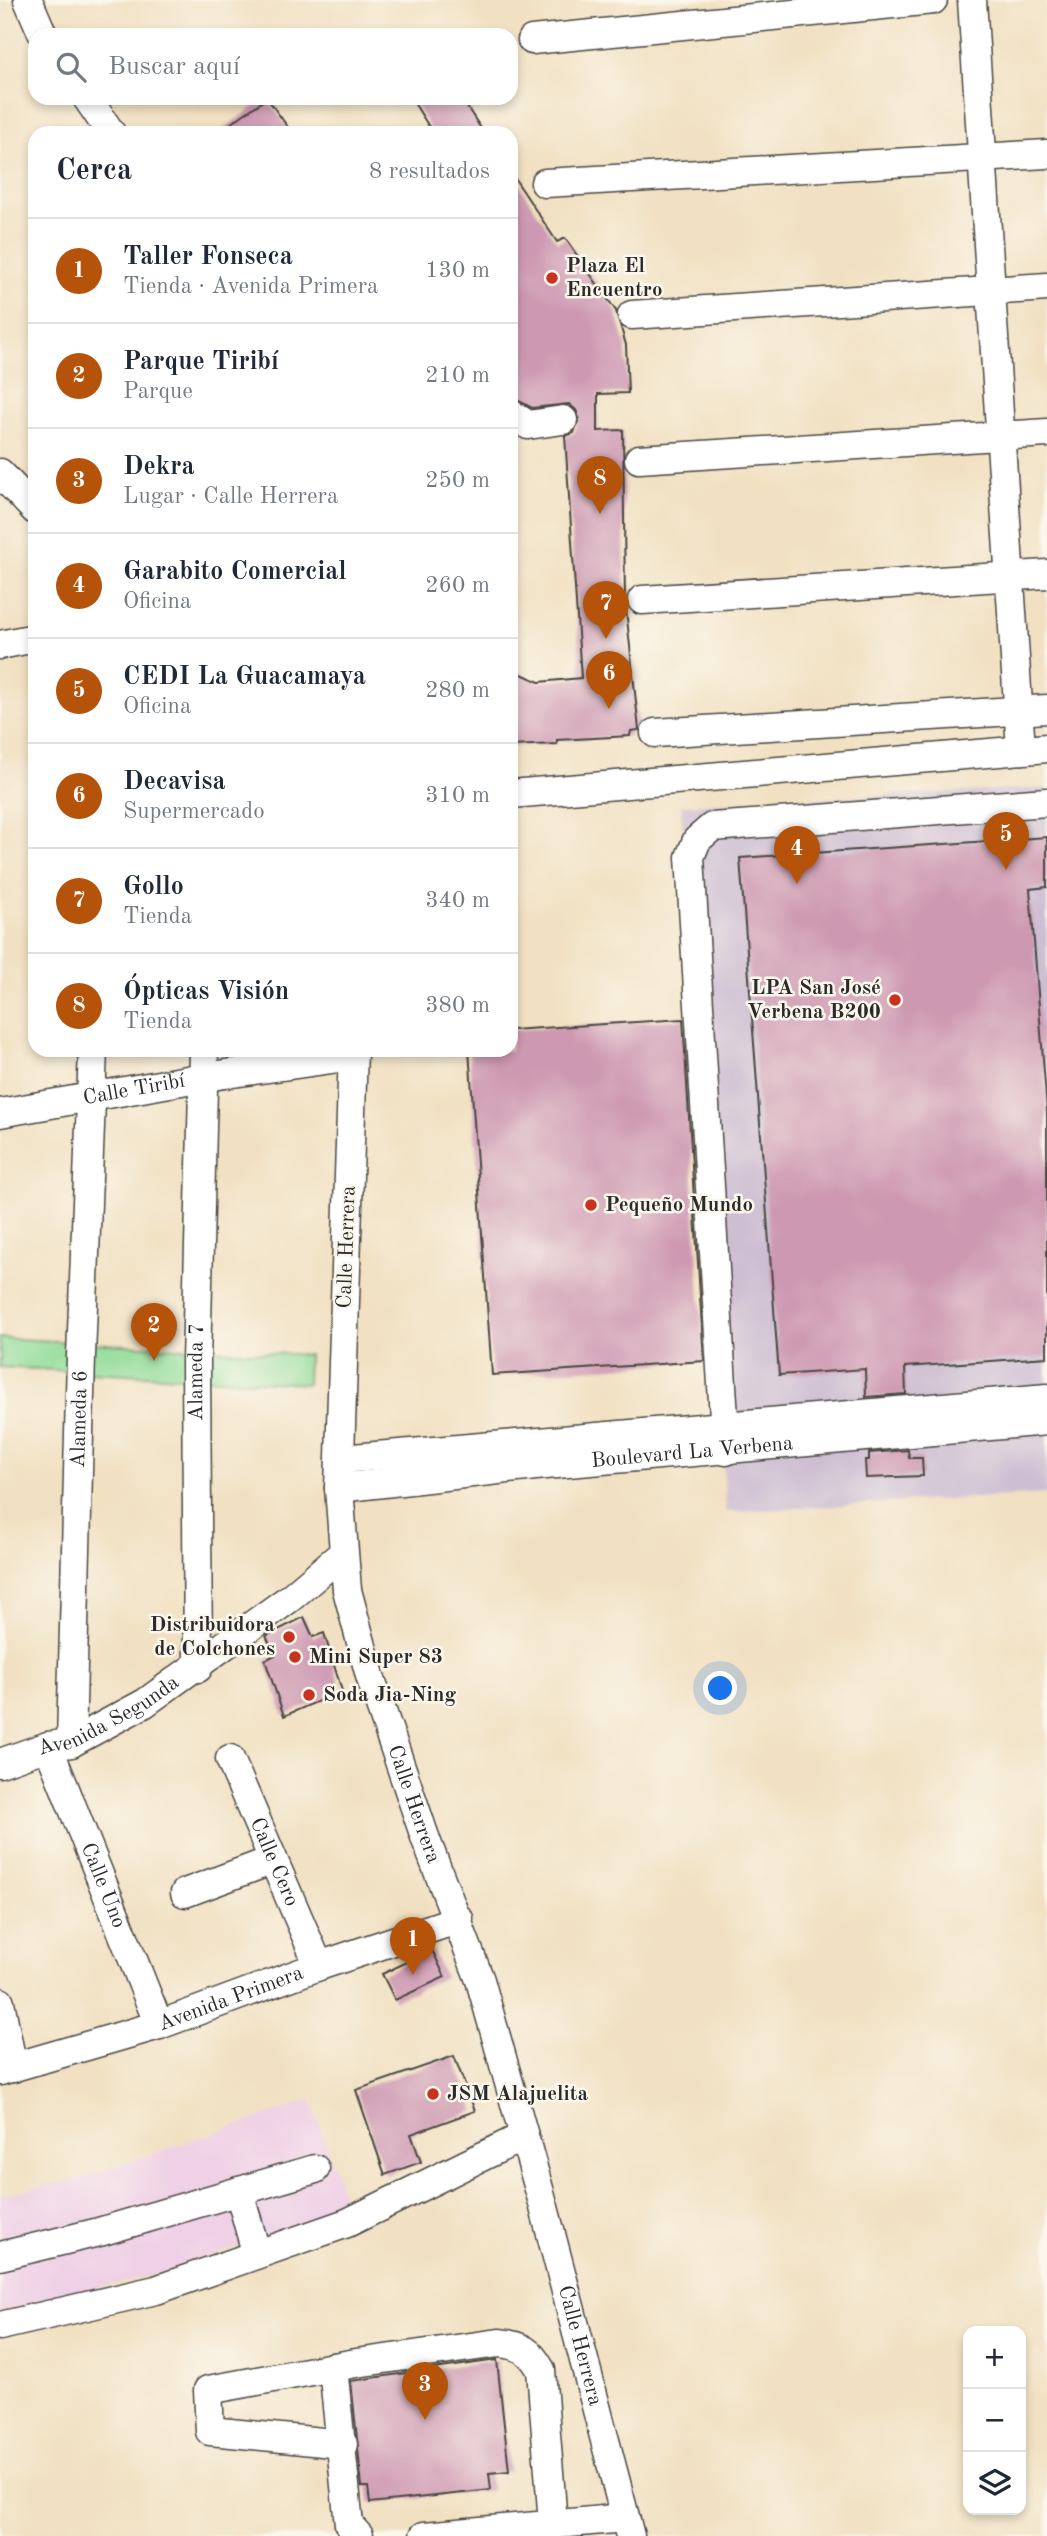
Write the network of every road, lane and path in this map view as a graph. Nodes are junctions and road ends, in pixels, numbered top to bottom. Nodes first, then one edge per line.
1 (28, 0) edge
2 (933, 0) edge
3 (972, 0) edge
4 (40, 28) edge
5 (532, 40) dead end
6 (92, 105) edge
7 (106, 126) edge
8 (1047, 154) edge
9 (982, 158) junction
10 (545, 183) dead end
11 (1047, 287) edge
12 (991, 291) junction
13 (632, 315) dead end
14 (518, 419) edge
15 (563, 420) dead end
16 (1047, 433) edge
17 (1002, 436) junction
18 (639, 459) dead end
19 (0, 472) edge
20 (28, 502) edge
21 (1047, 574) edge
22 (1011, 577) junction
23 (642, 600) dead end
24 (28, 639) edge
25 (0, 645) edge
26 (1047, 709) edge
27 (1019, 711) junction
28 (655, 733) dead end
29 (1034, 749) edge
30 (518, 792) edge
31 (1047, 802) edge
32 (93, 1057) edge
33 (293, 1057) edge
34 (353, 1057) edge
35 (204, 1063) edge
36 (92, 1097) junction
37 (0, 1113) edge
38 (1047, 1398) edge
39 (1047, 1421) edge
40 (725, 1437) junction
41 (543, 1453) junction
42 (341, 1459) junction
43 (339, 1488) junction
44 (342, 1554) junction
45 (198, 1668) junction
46 (60, 1744) junction
47 (230, 1759) dead end
48 (0, 1763) edge
49 (274, 1860) junction
50 (185, 1893) dead end
51 (459, 1919) junction
52 (319, 1966) junction
53 (0, 2002) edge
54 (159, 2025) junction
55 (7, 2069) edge
56 (524, 2136) junction
57 (315, 2169) dead end
58 (239, 2191) junction
59 (256, 2252) junction
60 (0, 2256) edge
61 (0, 2326) edge
62 (333, 2367) junction
63 (587, 2376) junction
64 (542, 2381) junction
65 (343, 2444) junction
66 (553, 2523) junction
67 (628, 2527) edge
68 (359, 2536) edge
69 (424, 2536) edge

1 - 4 street
2 - 5 street
3 - 9 street
6 - 7 street
8 - 9 street
9 - 10 street
9 - 12 street
11 - 12 street
12 - 13 street
12 - 17 street
14 - 15 street
16 - 17 street
17 - 18 street
17 - 22 street
19 - 20 street
21 - 22 street
22 - 23 street
22 - 27 street
24 - 25 street
26 - 27 street
27 - 28 street
27 - 29 street
29 - 30 street
31 - 40 street
32 - 36 street, Alameda 6
33 - 35 street, Calle Tiribí
34 - 42 street, Calle Herrera
35 - 36 street, Calle Tiribí
35 - 45 street, Alameda 7
36 - 37 street, Calle Tiribí
36 - 46 street, Alameda 6
38 - 40 street, Boulevard La Verbena
39 - 40 street, Boulevard La Verbena
40 - 41 street, Boulevard La Verbena
41 - 42 street, Boulevard La Verbena
41 - 43 street, Boulevard La Verbena
42 - 43 street, Calle Herrera
43 - 44 street, Calle Herrera
44 - 45 street, Avenida Segunda
44 - 51 street, Calle Herrera
45 - 46 street, Avenida Segunda
46 - 48 street, Avenida Segunda
46 - 54 street, Calle Uno
47 - 49 street, Calle Cero
49 - 50 street
49 - 52 street, Calle Cero
51 - 52 street, Avenida Primera
51 - 56 street, Calle Herrera
52 - 54 street, Avenida Primera
53 - 55 street
54 - 55 street, Avenida Primera
56 - 59 street
56 - 63 street, Calle Herrera
57 - 58 street
58 - 59 street
58 - 60 street
59 - 61 street
62 - 64 street
62 - 65 street
62 - 65 street
63 - 64 street
63 - 67 street, Calle Herrera
64 - 66 street
65 - 68 street
66 - 67 street
66 - 69 street

